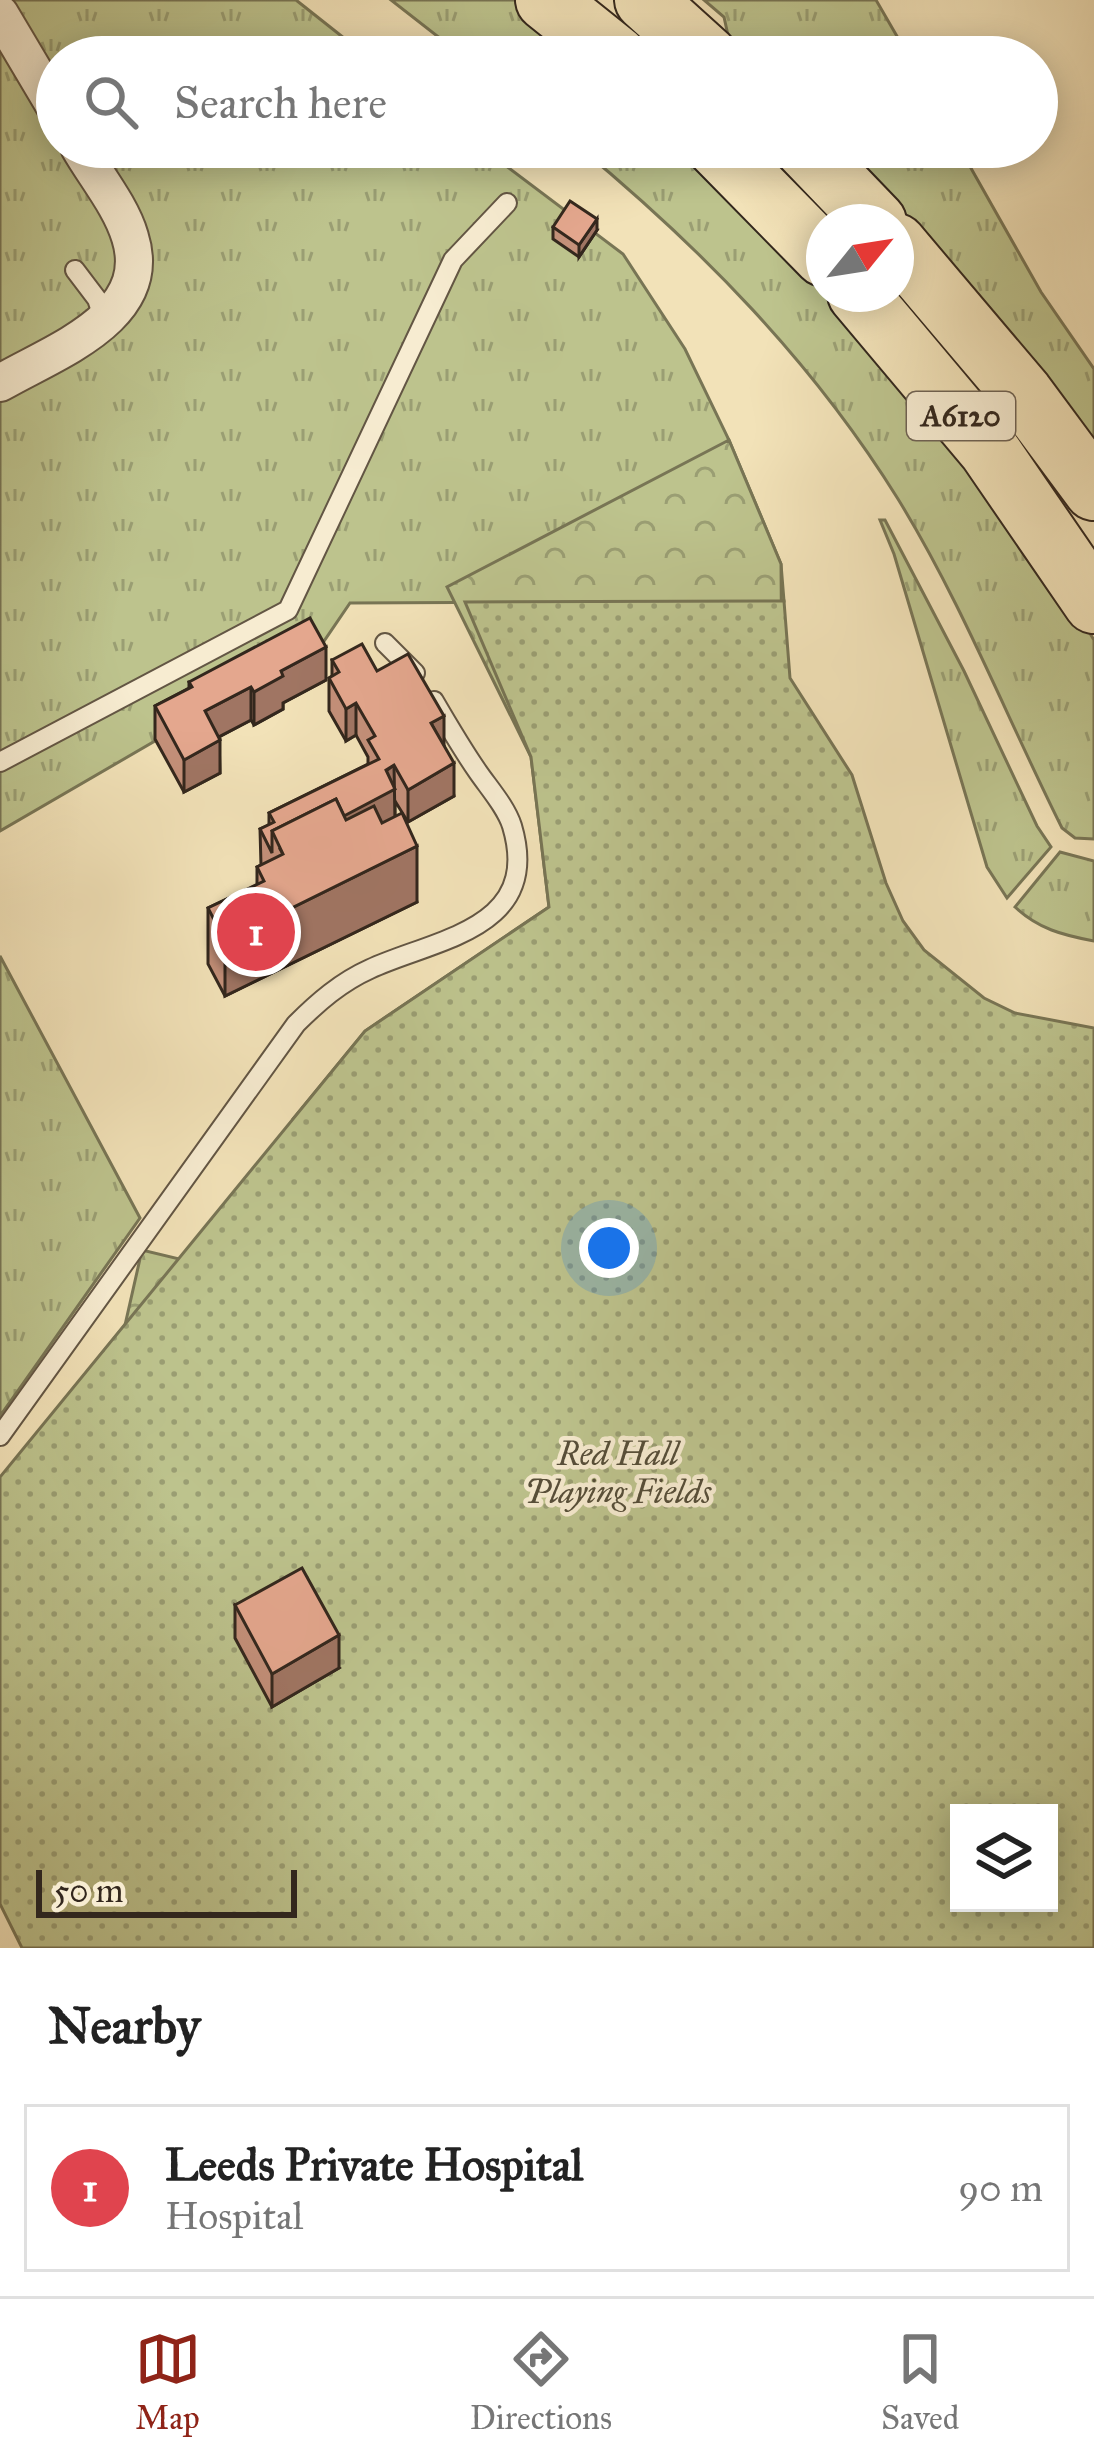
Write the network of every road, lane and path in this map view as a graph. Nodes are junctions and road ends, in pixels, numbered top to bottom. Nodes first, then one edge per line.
1 (546, 0) edge
2 (645, 0) edge
3 (0, 14) edge
4 (591, 36) edge
5 (685, 36) edge
6 (36, 75) edge
7 (91, 168) edge
8 (737, 168) edge
9 (823, 168) edge
10 (507, 203) dead end
11 (858, 204) edge
12 (806, 238) edge
13 (914, 265) edge
14 (75, 270) dead end
15 (873, 312) edge
16 (105, 322) junction
17 (0, 382) edge
18 (1094, 490) edge
19 (1094, 603) edge
20 (385, 643) dead end
21 (0, 762) edge
22 (0, 1436) edge

1 - 4 highway
2 - 5 highway
3 - 6 street
7 - 16 street
8 - 12 highway
9 - 11 highway
10 - 21 lane
13 - 18 highway, A6120
14 - 16 lane
15 - 19 highway, A6120
16 - 17 street
20 - 22 lane

